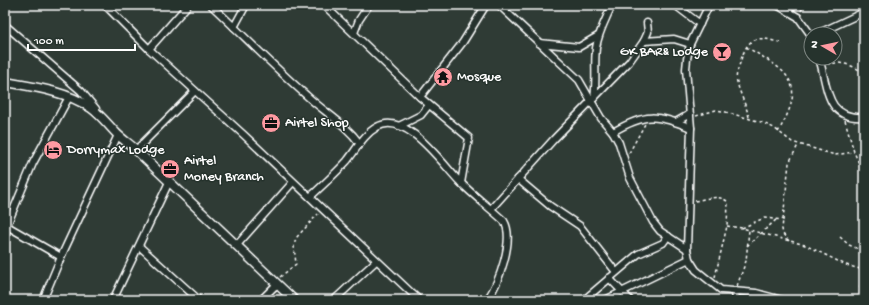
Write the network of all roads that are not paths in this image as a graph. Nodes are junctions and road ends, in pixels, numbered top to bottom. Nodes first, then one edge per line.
1 (105, 5) edge
2 (188, 5) edge
3 (211, 5) edge
4 (246, 5) edge
5 (324, 5) edge
6 (369, 5) edge
7 (486, 5) edge
8 (498, 5) edge
9 (612, 5) edge
10 (675, 5) edge
11 (709, 5) edge
12 (777, 5) edge
13 (864, 12) edge
14 (647, 23) dead end
15 (700, 24) junction
16 (5, 26) edge
17 (804, 26) edge
18 (834, 26) edge
19 (234, 27) junction
20 (354, 33) junction
21 (598, 36) junction
22 (644, 41) junction
23 (539, 43) junction
24 (690, 44) junction
25 (150, 49) junction
26 (821, 66) edge
27 (5, 82) edge
28 (195, 91) junction
29 (69, 97) junction
30 (420, 97) junction
31 (593, 99) junction
32 (429, 105) junction
33 (690, 116) junction
34 (102, 117) junction
35 (864, 117) edge
36 (676, 122) junction
37 (398, 126) junction
38 (691, 128) junction
39 (613, 132) junction
40 (118, 135) junction
41 (360, 144) junction
42 (136, 150) junction
43 (518, 179) junction
44 (169, 182) junction
45 (293, 182) junction
46 (461, 183) junction
47 (310, 197) junction
48 (491, 209) junction
49 (6, 228) edge
50 (668, 236) junction
51 (237, 245) junction
52 (139, 246) junction
53 (687, 249) junction
54 (61, 257) junction
55 (689, 259) junction
56 (376, 261) junction
57 (616, 272) junction
58 (609, 278) junction
59 (276, 283) junction
60 (622, 291) junction
61 (735, 291) junction
62 (43, 300) edge
63 (114, 300) edge
64 (199, 300) edge
65 (261, 300) edge
66 (294, 300) edge
67 (334, 300) edge
68 (419, 300) edge
69 (488, 300) edge
70 (584, 300) edge
71 (605, 300) edge
72 (630, 300) edge
73 (736, 300) edge
74 (782, 300) edge

1 - 25 street
2 - 25 street
3 - 19 street
4 - 19 street
5 - 20 street
6 - 20 street
7 - 30 street
8 - 23 street
9 - 21 street
10 - 15 street
11 - 15 street
12 - 17 street
13 - 18 street
14 - 22 street
15 - 24 street
16 - 34 street
19 - 41 street
20 - 30 street
21 - 23 street
21 - 31 street
22 - 24 street
22 - 31 street
23 - 31 street
24 - 33 street
25 - 28 street
26 - 35 street
27 - 29 street
28 - 42 street
28 - 45 street
29 - 34 street
29 - 49 street
30 - 32 street
31 - 39 street
31 - 43 street
32 - 37 street
32 - 46 street
33 - 36 street
33 - 38 street
34 - 40 street
36 - 38 street
36 - 39 street
37 - 41 street
37 - 46 street
38 - 53 street
39 - 50 street
40 - 42 street
40 - 54 street
41 - 47 street
42 - 44 street
43 - 48 street
43 - 57 street
44 - 51 street
44 - 52 street
45 - 47 street
45 - 51 street
46 - 48 street
47 - 56 street
48 - 69 street
49 - 54 street
50 - 53 street
50 - 57 street
51 - 59 street
52 - 63 street
52 - 64 street
53 - 55 street
54 - 62 street
55 - 60 street
55 - 61 street
56 - 67 street
56 - 68 street
57 - 58 street
58 - 60 street
58 - 70 street
59 - 65 street
59 - 66 street
60 - 71 street
60 - 72 street
61 - 73 street
61 - 74 street

